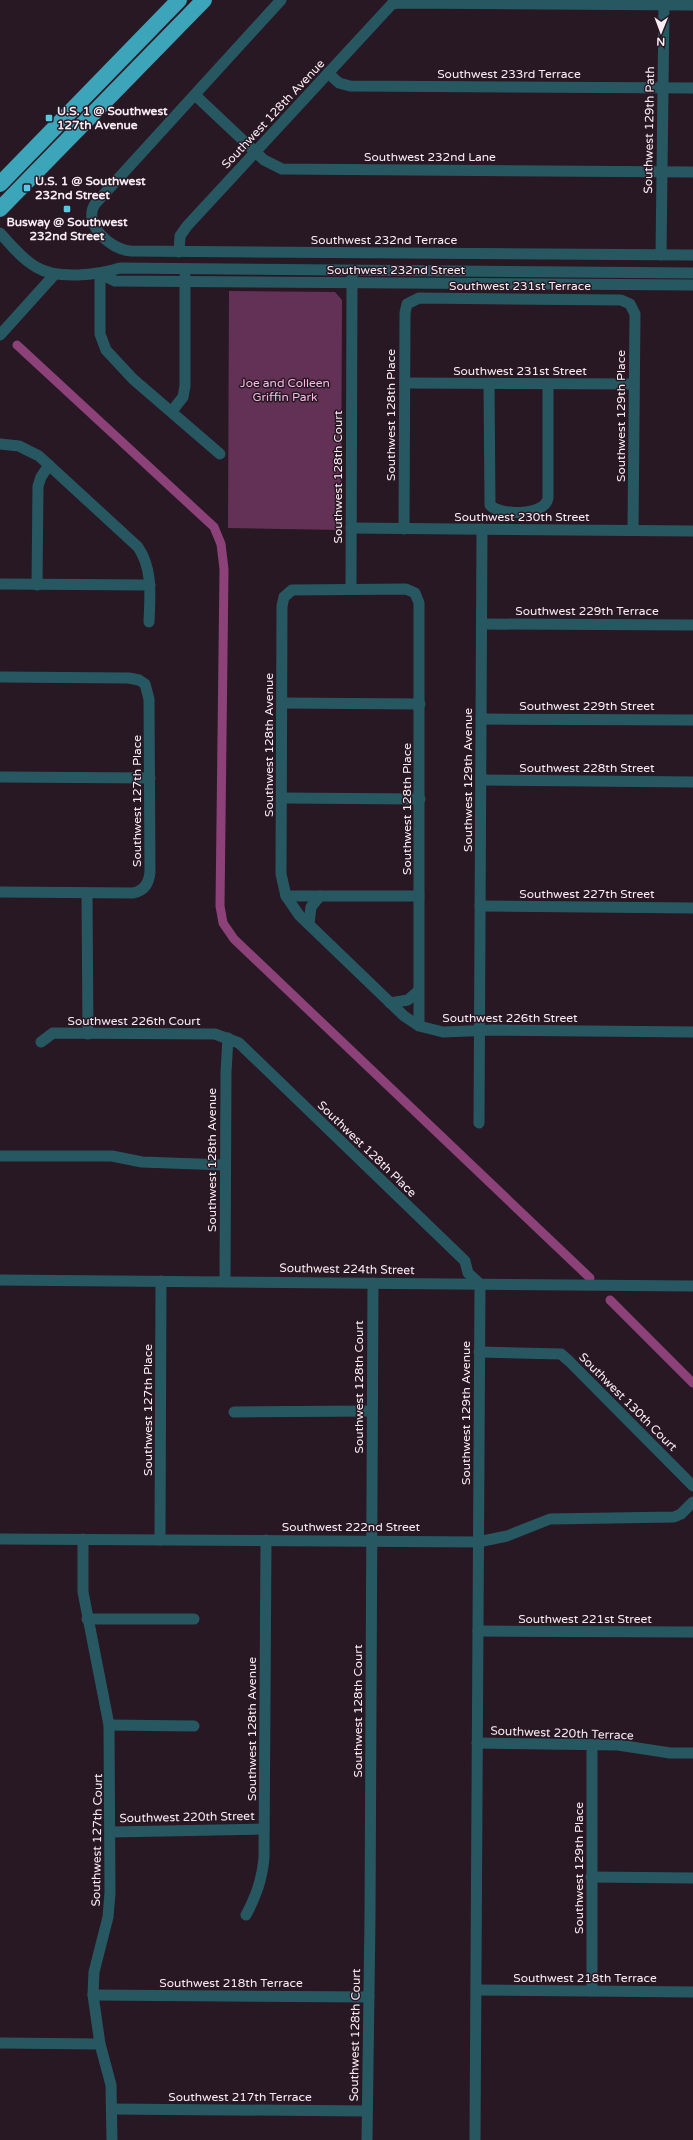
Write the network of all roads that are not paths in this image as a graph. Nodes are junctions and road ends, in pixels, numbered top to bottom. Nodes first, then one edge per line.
1 (179, 0) edge
2 (204, 0) edge
3 (282, 0) edge
4 (413, 2) edge
5 (480, 2) edge
6 (579, 2) edge
7 (664, 5) junction
8 (693, 5) edge
9 (144, 37) junction
10 (328, 73) junction
11 (663, 88) junction
12 (693, 88) edge
13 (195, 95) junction
14 (256, 152) junction
15 (662, 171) junction
16 (693, 172) edge
17 (0, 184) edge
18 (0, 194) edge
19 (0, 209) edge
20 (0, 233) edge
21 (179, 252) junction
22 (661, 255) junction
23 (693, 255) edge
24 (185, 269) junction
25 (352, 270) junction
26 (693, 272) edge
27 (56, 274) junction
28 (100, 274) junction
29 (185, 282) junction
30 (352, 283) junction
31 (693, 285) edge
32 (409, 302) joint
33 (630, 304) joint
34 (0, 335) edge
35 (405, 383) junction
36 (490, 383) junction
37 (548, 384) junction
38 (634, 384) junction
39 (172, 411) junction
40 (0, 444) edge
41 (220, 454) dead end
42 (49, 465) junction
43 (351, 528) junction
44 (404, 529) junction
45 (482, 529) junction
46 (633, 530) junction
47 (693, 531) edge
48 (0, 584) edge
49 (37, 585) junction
50 (150, 585) junction
51 (351, 589) junction
52 (150, 622) dead end
53 (482, 624) junction
54 (693, 625) edge
55 (0, 677) edge
56 (282, 703) junction
57 (420, 704) junction
58 (481, 719) junction
59 (693, 720) edge
60 (0, 777) edge
61 (150, 778) junction
62 (481, 780) junction
63 (693, 782) edge
64 (282, 798) junction
65 (420, 799) junction
66 (0, 892) edge
67 (87, 893) junction
68 (286, 896) junction
69 (320, 896) junction
70 (419, 896) junction
71 (480, 906) junction
72 (693, 908) edge
73 (309, 924) junction
74 (418, 991) junction
75 (390, 1002) junction
76 (419, 1026) junction
77 (478, 1030) junction
78 (693, 1032) edge
79 (88, 1034) junction
80 (228, 1038) junction
81 (41, 1042) dead end
82 (479, 1123) dead end
83 (0, 1156) edge
84 (225, 1165) junction
85 (0, 1280) edge
86 (161, 1281) junction
87 (225, 1281) junction
88 (373, 1283) junction
89 (480, 1284) junction
90 (693, 1286) edge
91 (480, 1352) junction
92 (372, 1411) junction
93 (234, 1412) dead end
94 (693, 1486) edge
95 (693, 1502) edge
96 (0, 1539) edge
97 (83, 1539) junction
98 (160, 1540) junction
99 (266, 1540) junction
100 (372, 1540) junction
101 (478, 1542) junction
102 (88, 1619) junction
103 (194, 1619) dead end
104 (478, 1631) junction
105 (693, 1632) edge
106 (109, 1725) junction
107 (194, 1726) dead end
108 (477, 1743) junction
109 (592, 1745) junction
110 (693, 1753) edge
111 (264, 1829) junction
112 (111, 1832) junction
113 (591, 1877) junction
114 (693, 1878) edge
115 (246, 1915) dead end
116 (477, 1990) junction
117 (592, 1991) junction
118 (693, 1992) edge
119 (93, 1995) junction
120 (369, 1996) junction
121 (0, 2043) edge
122 (100, 2044) junction
123 (112, 2109) junction
124 (367, 2110) junction
125 (112, 2140) edge
126 (367, 2140) edge
127 (475, 2140) edge

1 - 9 highway
2 - 19 highway
3 - 13 street
4 - 5 street
4 - 10 street, Southwest 128th Avenue
5 - 6 street
6 - 7 street
7 - 8 street
7 - 11 street, Southwest 129th Path
9 - 17 highway
9 - 18 highway
10 - 11 street, Southwest 233rd Terrace
10 - 14 street, Southwest 128th Avenue
11 - 12 street, Southwest 233rd Terrace
11 - 15 street, Southwest 129th Path
13 - 14 street, Southwest 232nd Lane
13 - 21 street, Southwest 232nd Terrace
14 - 15 street, Southwest 232nd Lane
14 - 21 street, Southwest 128th Avenue
15 - 16 street, Southwest 232nd Lane
15 - 22 street, Southwest 129th Path
20 - 27 street, Southwest 232nd Street
21 - 22 street, Southwest 232nd Terrace
22 - 23 street, Southwest 232nd Terrace
24 - 25 street, Southwest 232nd Street
24 - 28 street, Southwest 232nd Street
24 - 29 street
25 - 26 street, Southwest 232nd Street
25 - 30 street, Southwest 128th Court
27 - 28 street, Southwest 232nd Street
27 - 34 street
28 - 29 street, Southwest 232nd Street
28 - 39 street
29 - 30 street, Southwest 232nd Street
29 - 39 street
30 - 31 street, Southwest 232nd Street
30 - 43 street, Southwest 128th Court
32 - 33 street, Southwest 231st Terrace
32 - 35 street, Southwest 128th Place
33 - 38 street, Southwest 129th Place
35 - 36 street, Southwest 231st Street
35 - 44 street, Southwest 128th Place
36 - 37 street, Southwest 231st Street
36 - 37 street
37 - 38 street, Southwest 231st Street
38 - 46 street, Southwest 129th Place
39 - 41 street
40 - 42 street
42 - 49 street
42 - 50 street
43 - 44 street, Southwest 230th Street
43 - 51 street, Southwest 128th Court
44 - 45 street, Southwest 230th Street
45 - 46 street, Southwest 230th Street
45 - 53 street, Southwest 129th Avenue
46 - 47 street, Southwest 230th Street
48 - 49 street
49 - 50 street
50 - 52 street
51 - 56 street, Southwest 128th Avenue
51 - 57 street, Southwest 128th Place
53 - 54 street, Southwest 229th Terrace
53 - 58 street, Southwest 129th Avenue
55 - 61 street, Southwest 127th Place
56 - 57 street
56 - 64 street, Southwest 128th Avenue
57 - 65 street, Southwest 128th Place
58 - 59 street, Southwest 229th Street
58 - 62 street, Southwest 129th Avenue
60 - 61 street
61 - 67 street, Southwest 127th Place
62 - 63 street, Southwest 228th Street
62 - 71 street, Southwest 129th Avenue
64 - 65 street
64 - 68 street, Southwest 128th Avenue
65 - 70 street, Southwest 128th Place
66 - 67 street
67 - 79 street
68 - 69 street
68 - 73 street, Southwest 226th Street
69 - 70 street
69 - 73 street
70 - 74 street, Southwest 128th Place
71 - 72 street, Southwest 227th Street
71 - 77 street, Southwest 129th Avenue
73 - 75 street, Southwest 226th Street
74 - 75 street
74 - 76 street, Southwest 128th Place
75 - 76 street, Southwest 226th Street
76 - 77 street, Southwest 226th Street
77 - 78 street, Southwest 226th Street
77 - 82 street, Southwest 129th Avenue
79 - 80 street, Southwest 226th Court
79 - 81 street, Southwest 226th Court
80 - 84 street, Southwest 128th Avenue
80 - 89 street, Southwest 128th Place
83 - 84 street
84 - 87 street, Southwest 128th Avenue
85 - 86 street, Southwest 224th Street
86 - 87 street, Southwest 224th Street
86 - 98 street, Southwest 127th Place
87 - 88 street, Southwest 224th Street
88 - 89 street, Southwest 224th Street
88 - 92 street, Southwest 128th Court
89 - 90 street, Southwest 224th Street
89 - 91 street, Southwest 129th Avenue
91 - 94 street, Southwest 130th Court
91 - 101 street, Southwest 129th Avenue
92 - 93 street
92 - 100 street, Southwest 128th Court
95 - 101 street, Southwest 222nd Street
96 - 97 street, Southwest 222nd Street
97 - 98 street, Southwest 222nd Street
97 - 102 street, Southwest 127th Court
98 - 99 street, Southwest 222nd Street
99 - 100 street, Southwest 222nd Street
99 - 111 street, Southwest 128th Avenue
100 - 101 street, Southwest 222nd Street
100 - 120 street, Southwest 128th Court
101 - 104 street
102 - 103 street
102 - 106 street, Southwest 127th Court
104 - 105 street, Southwest 221st Street
104 - 108 street
106 - 107 street
106 - 112 street, Southwest 127th Court
108 - 109 street, Southwest 220th Terrace
108 - 116 street
109 - 110 street, Southwest 220th Terrace
109 - 113 street, Southwest 129th Place
111 - 112 street, Southwest 220th Street
111 - 115 street, Southwest 128th Avenue
112 - 119 street, Southwest 127th Court
113 - 114 street
113 - 117 street, Southwest 129th Place
116 - 117 street, Southwest 218th Terrace
116 - 127 street
117 - 118 street, Southwest 218th Terrace
119 - 120 street, Southwest 218th Terrace
119 - 122 street, Southwest 127th Court
120 - 124 street, Southwest 128th Court
121 - 122 street
122 - 123 street, Southwest 127th Court
123 - 124 street, Southwest 217th Terrace
123 - 125 street, Southwest 127th Court
124 - 126 street, Southwest 128th Court

